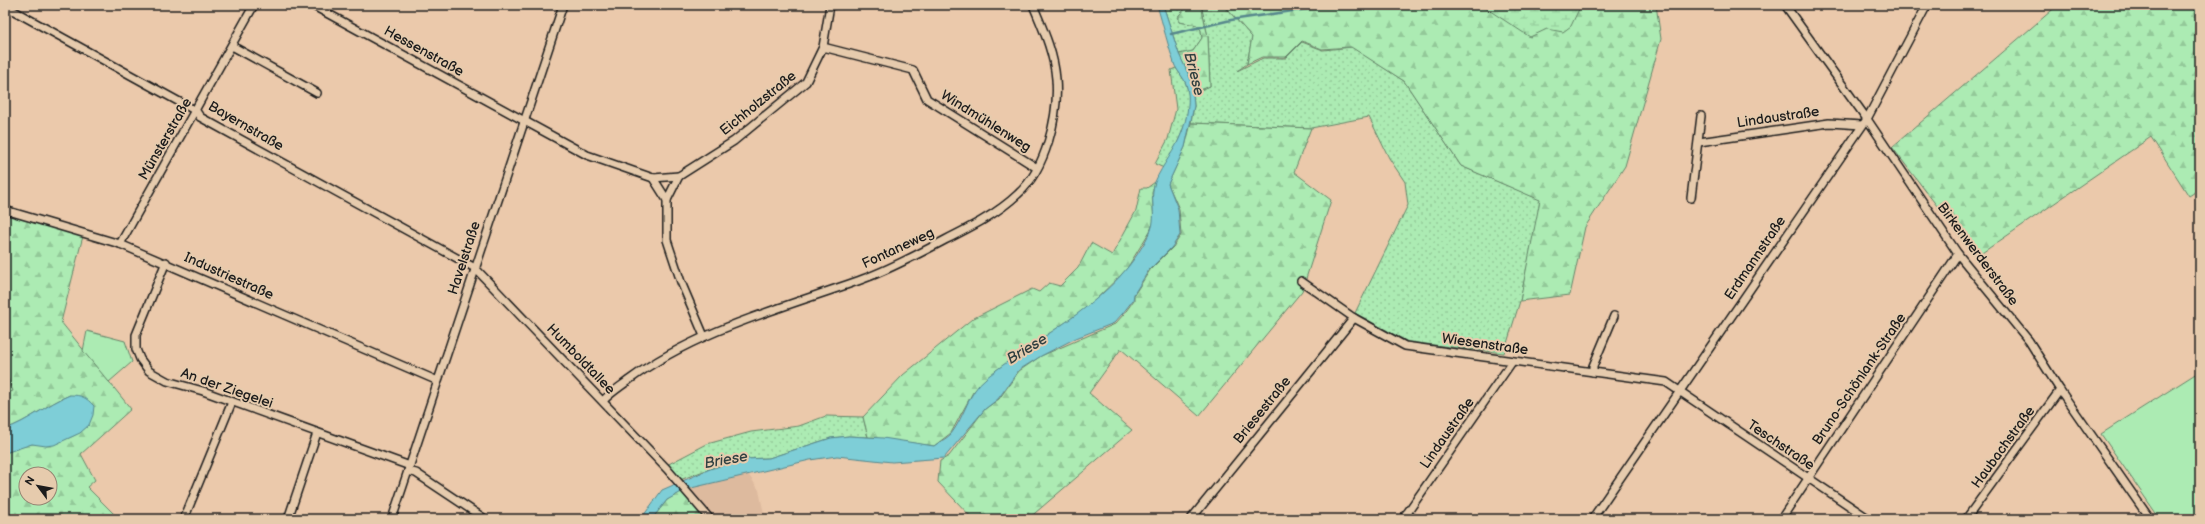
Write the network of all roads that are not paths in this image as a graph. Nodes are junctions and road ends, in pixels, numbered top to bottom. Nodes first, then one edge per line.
1 (254, 5) edge
2 (312, 5) edge
3 (562, 5) edge
4 (830, 5) edge
5 (1033, 5) edge
6 (1785, 5) edge
7 (1927, 5) edge
8 (5, 6) edge
9 (232, 46) junction
10 (823, 47) junction
11 (317, 93) dead end
12 (196, 111) junction
13 (1701, 116) dead end
14 (523, 120) junction
15 (1864, 122) junction
16 (1699, 142) junction
17 (1037, 168) junction
18 (679, 176) junction
19 (653, 178) junction
20 (1691, 198) dead end
21 (667, 200) junction
22 (5, 210) edge
23 (120, 244) junction
24 (1958, 254) junction
25 (166, 262) junction
26 (475, 268) junction
27 (1301, 281) dead end
28 (1614, 316) dead end
29 (1354, 318) junction
30 (704, 336) junction
31 (1512, 362) junction
32 (1593, 372) junction
33 (438, 381) junction
34 (2060, 390) junction
35 (1680, 392) junction
36 (602, 401) junction
37 (232, 402) junction
38 (317, 433) junction
39 (409, 468) junction
40 (1808, 480) junction
41 (1404, 516) edge
42 (184, 519) edge
43 (288, 519) edge
44 (392, 519) edge
45 (485, 519) edge
46 (710, 519) edge
47 (1191, 519) edge
48 (1415, 519) edge
49 (1592, 519) edge
50 (1781, 519) edge
51 (1869, 519) edge
52 (1966, 519) edge
53 (2150, 519) edge

1 - 9 street, Münsterstraße
2 - 14 street, Hessenstraße
3 - 14 street, Havelstraße
4 - 10 street, Eichholzstraße
5 - 17 street, Fontaneweg
6 - 15 street, Birkenwerderstraße
7 - 15 street, Erdmannstraße
8 - 12 street, Bayernstraße
9 - 11 street
9 - 12 street, Münsterstraße
10 - 17 street, Windmühlenweg
10 - 18 street, Eichholzstraße
12 - 23 street, Münsterstraße
12 - 26 street, Bayernstraße
13 - 16 street
14 - 19 street, Eichholzstraße
14 - 26 street, Havelstraße
15 - 16 street, Lindaustraße
15 - 24 street, Birkenwerderstraße
15 - 35 street, Erdmannstraße
16 - 20 street
17 - 30 street, Fontaneweg
18 - 19 street, Eichholzstraße
18 - 21 street
19 - 21 street
21 - 30 street
22 - 23 street, Industriestraße
23 - 25 street, Industriestraße
24 - 34 street, Birkenwerderstraße
24 - 40 street, Bruno-Schönlank-Straße
25 - 33 street, Industriestraße
25 - 37 street, An der Ziegelei
26 - 33 street, Havelstraße
26 - 36 street, Humboldtallee
27 - 29 street, Wiesenstraße
28 - 32 street
29 - 31 street, Wiesenstraße
29 - 47 street, Briesestraße
30 - 36 street, Fontaneweg
31 - 32 street, Wiesenstraße
31 - 41 street, Lindaustraße
32 - 35 street, Wiesenstraße
33 - 39 street, Havelstraße
34 - 52 street, Haubachstraße
34 - 53 street, Birkenwerderstraße
35 - 40 street, Teschstraße
35 - 49 street, Erdmannstraße
36 - 46 street, Humboldtallee
37 - 38 street, An der Ziegelei
37 - 42 street
38 - 39 street, An der Ziegelei
38 - 43 street
39 - 44 street, Havelstraße
39 - 45 street, An der Ziegelei
40 - 50 street, Bruno-Schönlank-Straße
40 - 51 street, Teschstraße
41 - 48 street

